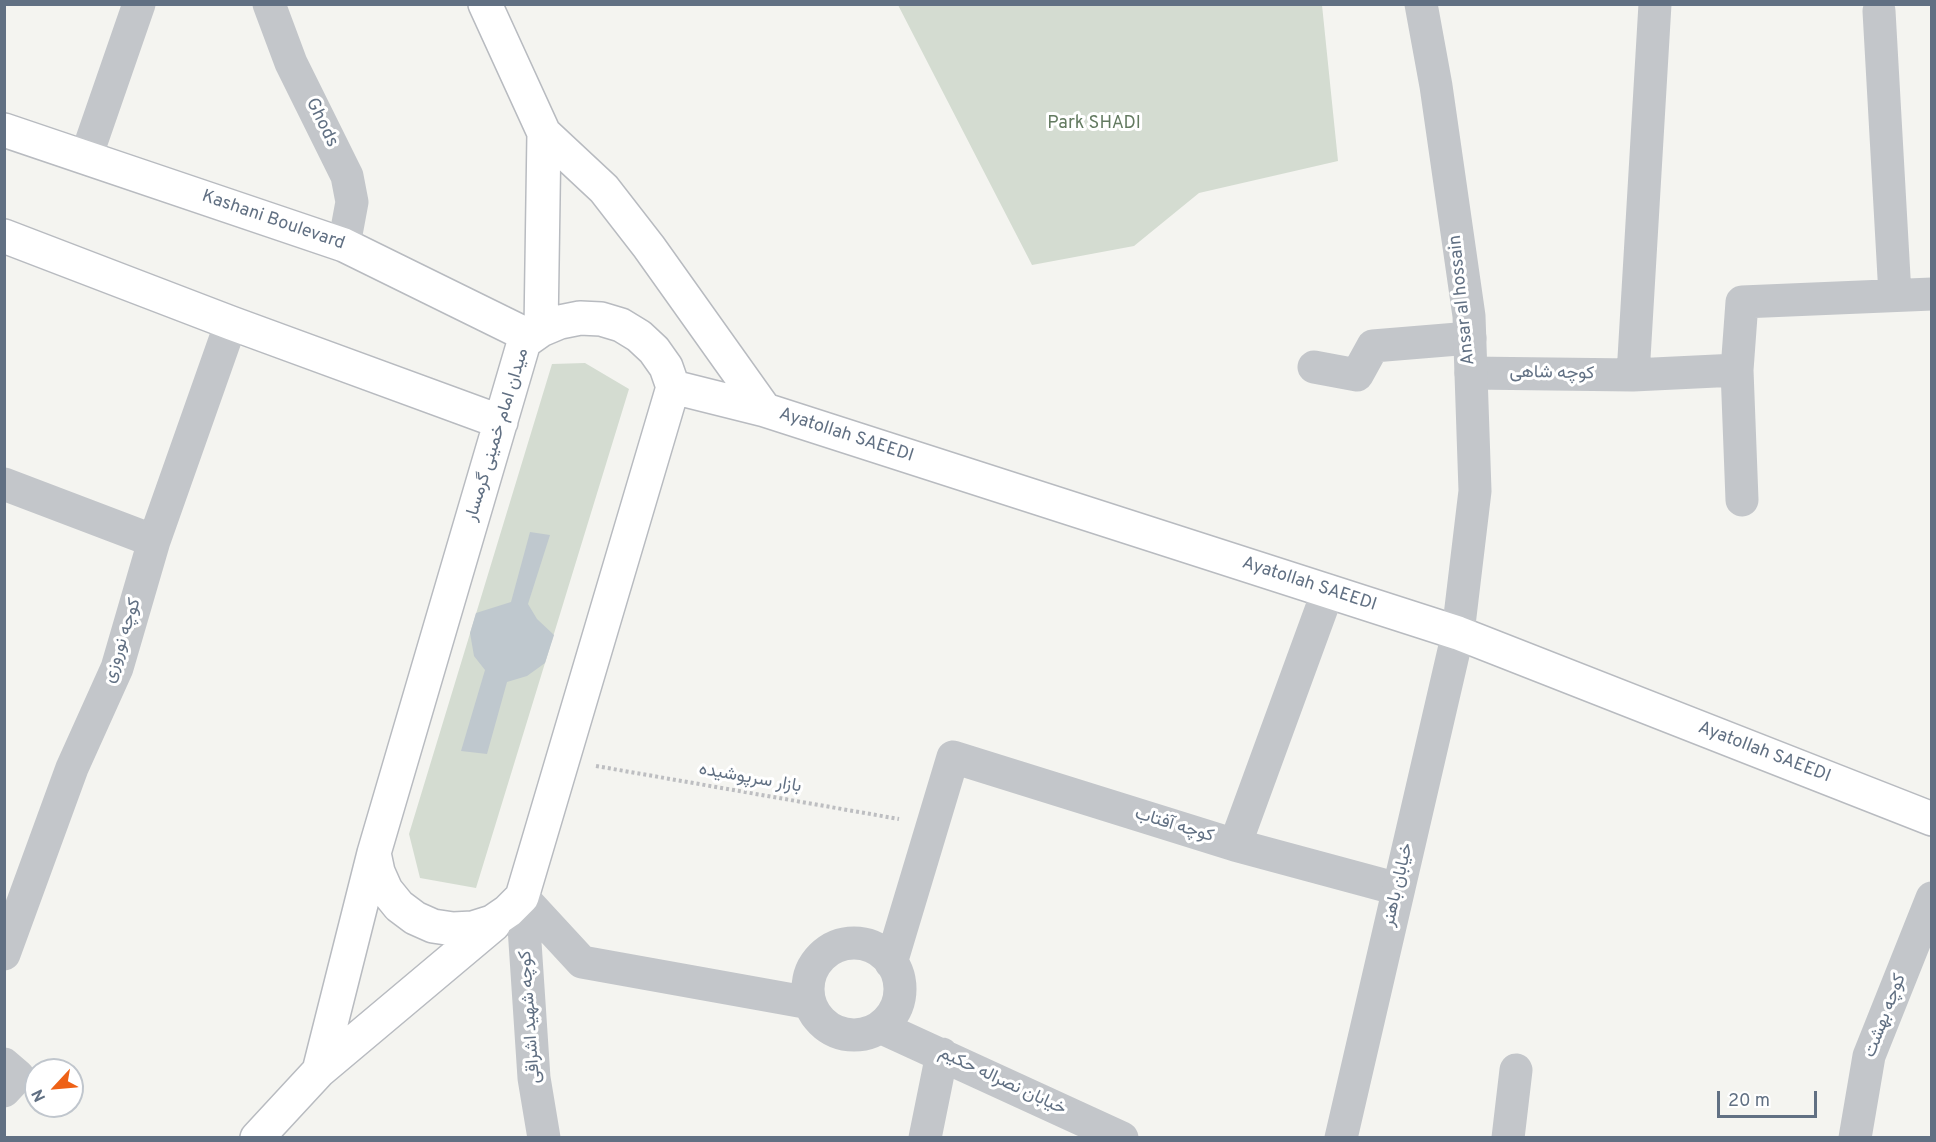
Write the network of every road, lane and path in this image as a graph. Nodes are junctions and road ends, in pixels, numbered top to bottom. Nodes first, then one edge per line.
1 (139, 4) edge
2 (269, 4) edge
3 (485, 4) edge
4 (1421, 4) edge
5 (1655, 4) edge
6 (1879, 11) dead end
7 (4, 130) edge
8 (544, 134) junction
9 (86, 158) junction
10 (4, 236) edge
11 (344, 245) junction
12 (1932, 294) edge
13 (1895, 295) junction
14 (231, 323) junction
15 (536, 334) junction
16 (1470, 338) junction
17 (1314, 368) dead end
18 (1737, 370) junction
19 (1471, 373) junction
20 (1633, 375) junction
21 (673, 387) junction
22 (765, 410) junction
23 (501, 422) junction
24 (4, 484) edge
25 (1742, 500) dead end
26 (154, 541) junction
27 (1328, 591) junction
28 (1458, 633) junction
29 (563, 760) junction
30 (1932, 819) edge
31 (932, 825) junction
32 (1235, 845) junction
33 (374, 853) junction
34 (1398, 889) junction
35 (1932, 898) edge
36 (515, 904) junction
37 (4, 954) edge
38 (891, 963) junction
39 (810, 1003) junction
40 (880, 1027) junction
41 (942, 1054) junction
42 (4, 1064) edge
43 (1516, 1070) dead end
44 (319, 1071) junction
45 (4, 1091) edge
46 (257, 1137) edge
47 (544, 1137) edge
48 (925, 1137) edge
49 (1122, 1137) edge
50 (1341, 1137) edge
51 (1508, 1137) edge
52 (1855, 1137) edge

1 - 9 street
2 - 11 street, Ghods
3 - 8 main road
4 - 16 street, Ansar al hossain
5 - 20 street
6 - 13 street
7 - 9 main road, Kashani Boulevard
8 - 15 main road
8 - 22 main road
9 - 11 main road, Kashani Boulevard
10 - 14 main road
11 - 15 main road, Kashani Boulevard
12 - 13 street
13 - 18 street
14 - 23 main road
14 - 26 street, کوچه نوروزی
15 - 21 main road, میدان امام خمینی گرمسار
15 - 23 main road, میدان امام خمینی گرمسار
16 - 17 street
16 - 19 street, Ansar al hossain
18 - 20 street, کوچه شاهی
18 - 25 street
19 - 20 street, کوچه شاهی
19 - 28 street, Ansar al hossain
21 - 22 main road, Ayatollah SAEEDI
21 - 29 main road
22 - 27 main road, Ayatollah SAEEDI
23 - 33 main road, میدان امام خمینی گرمسار
24 - 26 street
26 - 37 street, کوچه نوروزی
27 - 28 main road, Ayatollah SAEEDI
27 - 32 street
28 - 30 main road, Ayatollah SAEEDI
28 - 34 street, خیابان باهنر
29 - 31 path, بازار سرپوشیده
29 - 36 main road
31 - 32 street, کوچه آفتاب
31 - 38 street
32 - 34 street, کوچه آفتاب
33 - 36 main road
33 - 44 main road, میدان امام خمینی گرمسار
34 - 50 street, خیابان باهنر
35 - 52 street, کوچه بهشت
36 - 39 street
36 - 44 main road
36 - 47 street, کوچه شهید اشراقی
38 - 39 street
38 - 40 street
39 - 40 street
40 - 41 street, خیابان نصراله حکیم
41 - 48 street
41 - 49 street, خیابان نصراله حکیم
42 - 45 street
43 - 51 street
44 - 46 main road

